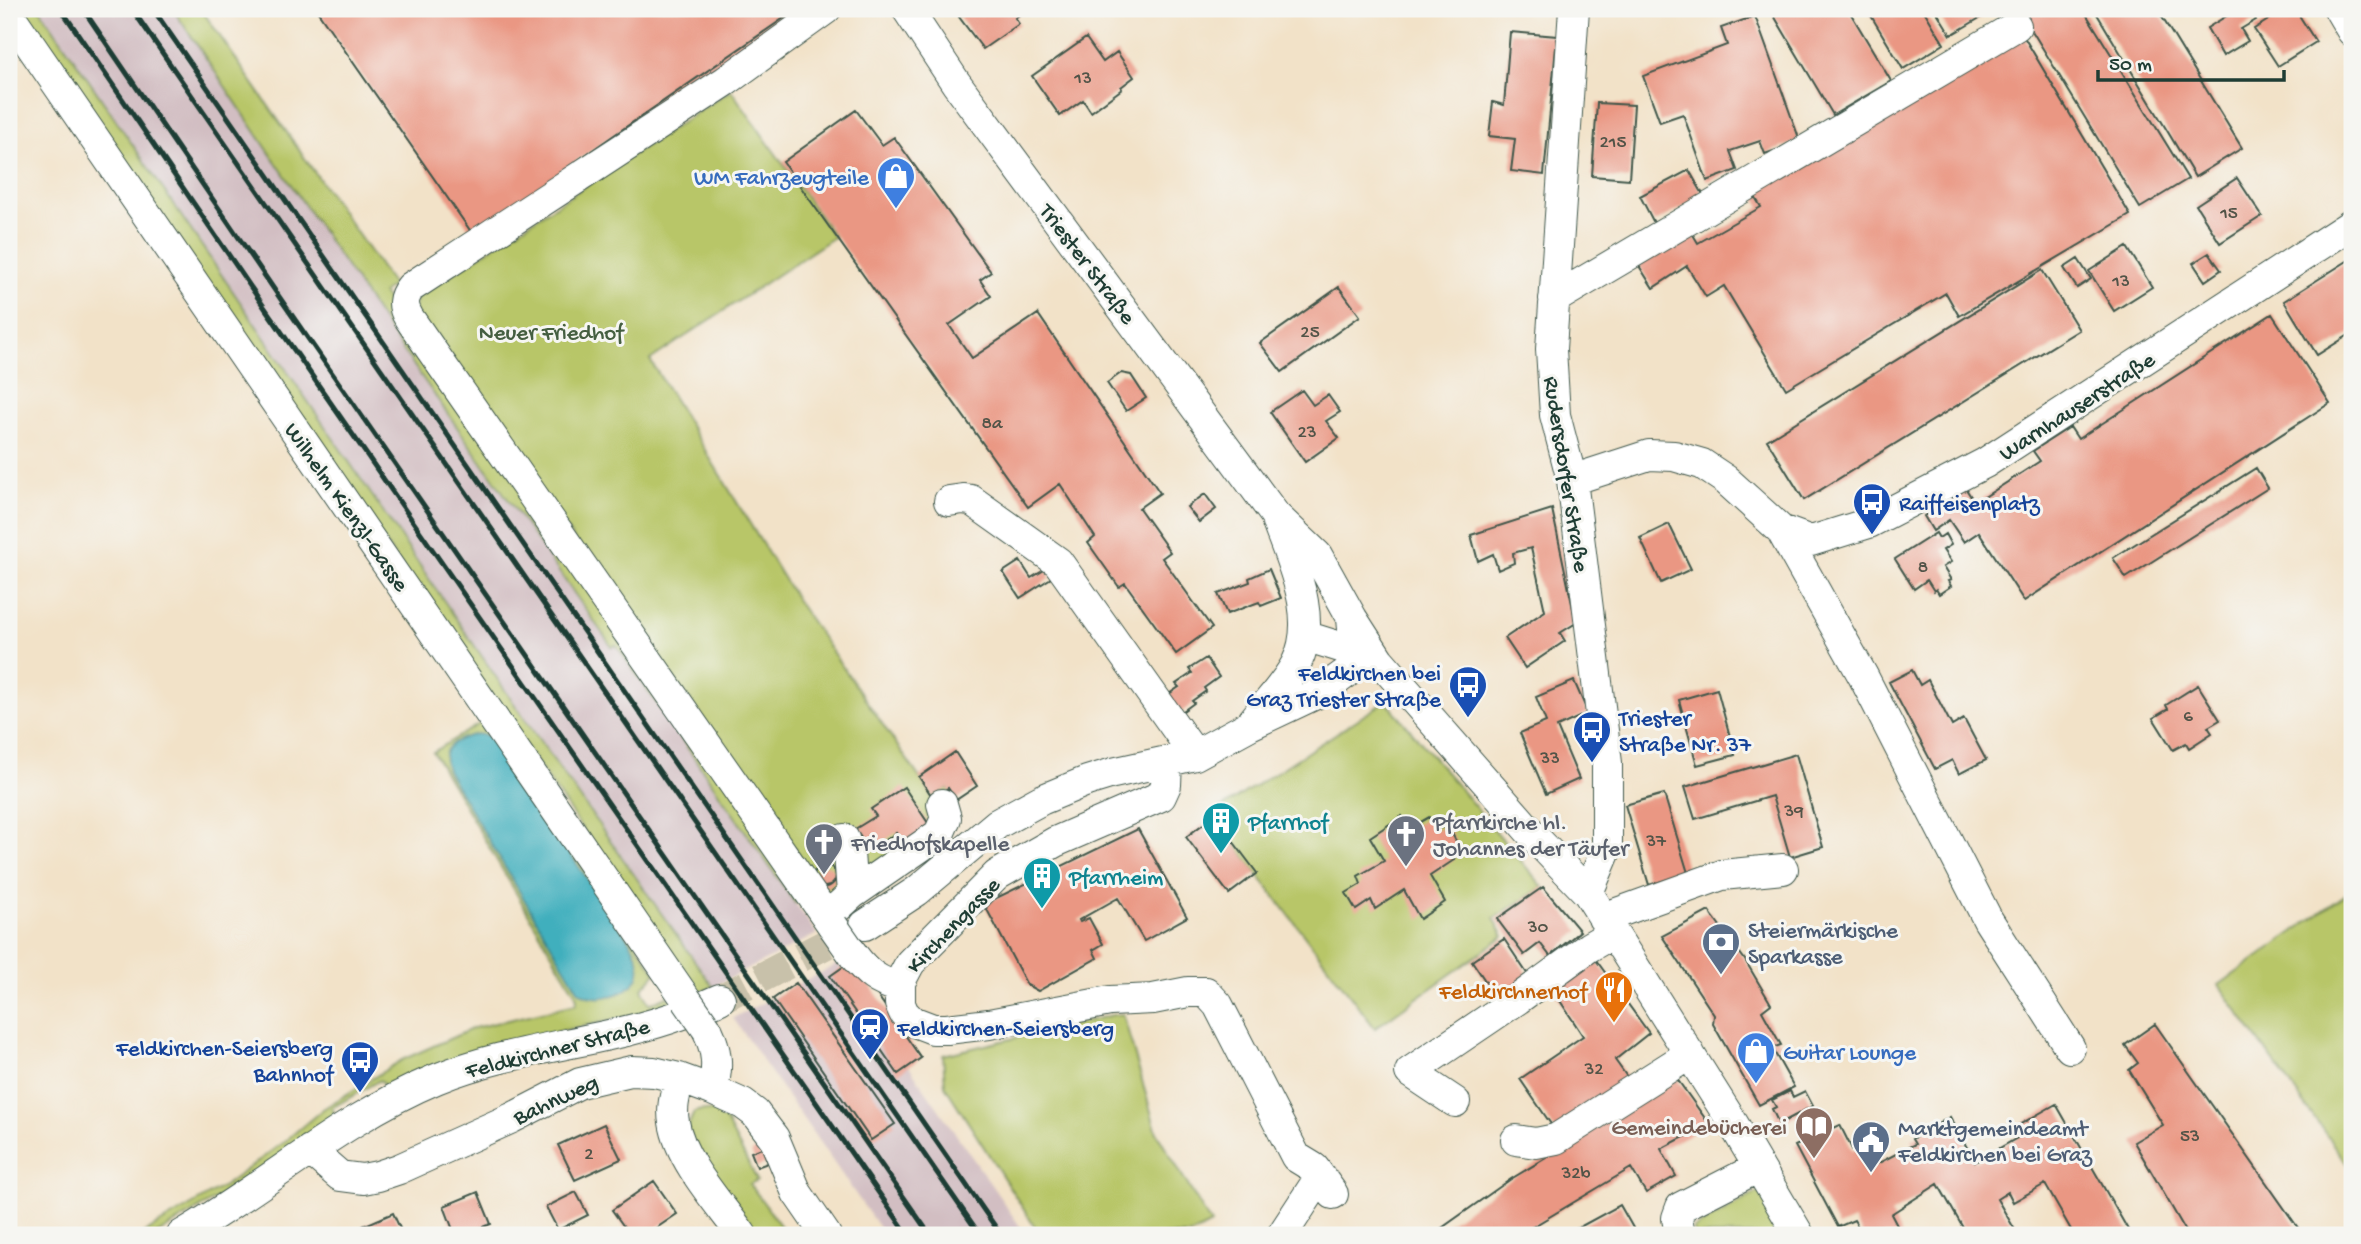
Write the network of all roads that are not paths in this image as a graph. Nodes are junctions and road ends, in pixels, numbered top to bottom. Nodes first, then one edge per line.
1 (826, 9) edge
2 (907, 9) edge
3 (1574, 9) edge
4 (2339, 9) edge
5 (9, 14) edge
6 (2016, 26) dead end
7 (2352, 31) edge
8 (2352, 224) edge
9 (1554, 299) junction
10 (1572, 480) junction
11 (949, 502) dead end
12 (1275, 515) junction
13 (1781, 530) junction
14 (1305, 636) junction
15 (1367, 656) junction
16 (1250, 725) junction
17 (1195, 755) junction
18 (1167, 762) junction
19 (942, 804) dead end
20 (844, 839) dead end
21 (1783, 869) dead end
22 (852, 894) junction
23 (1602, 915) junction
24 (830, 921) junction
25 (864, 925) tunnel mouth
26 (898, 987) junction
27 (700, 1009) junction
28 (2070, 1048) dead end
29 (1690, 1054) junction
30 (680, 1078) junction
31 (712, 1090) junction
32 (1455, 1102) dead end
33 (1516, 1140) dead end
34 (310, 1150) junction
35 (1759, 1167) junction
36 (182, 1235) edge
37 (742, 1235) edge
38 (827, 1235) edge
39 (1282, 1235) edge
40 (1680, 1235) edge
41 (1799, 1235) edge

1 - 24 street
2 - 12 street, Triester Straße
3 - 9 street, Rudersdorfer Straße
4 - 7 street
5 - 27 street, Wilhelm Kienzl-Gasse
6 - 9 street
8 - 13 street, Warnhauserstraße
9 - 10 street, Rudersdorfer Straße
10 - 13 street, Warnhauserstraße
10 - 23 street, Rudersdorfer Straße
11 - 17 street
12 - 14 street
12 - 15 street
13 - 28 street, Warnhauserstraße
14 - 15 street
14 - 16 street
15 - 16 street
15 - 23 street
16 - 17 street
17 - 18 street
18 - 25 street
18 - 26 street, Kirchengasse
19 - 22 street
20 - 22 street
21 - 23 street
22 - 24 street
23 - 29 street
23 - 32 street
24 - 26 street, bridge
26 - 39 street, Kirchengasse
27 - 31 street, Wilhelm Kienzl-Gasse
27 - 34 street, Feldkirchner Straße
29 - 33 street
29 - 35 street
30 - 31 street, Bahnweg
30 - 34 street, Bahnweg
30 - 37 street
31 - 38 street, Bahnweg
34 - 36 street, Feldkirchner Straße
35 - 40 street
35 - 41 street

